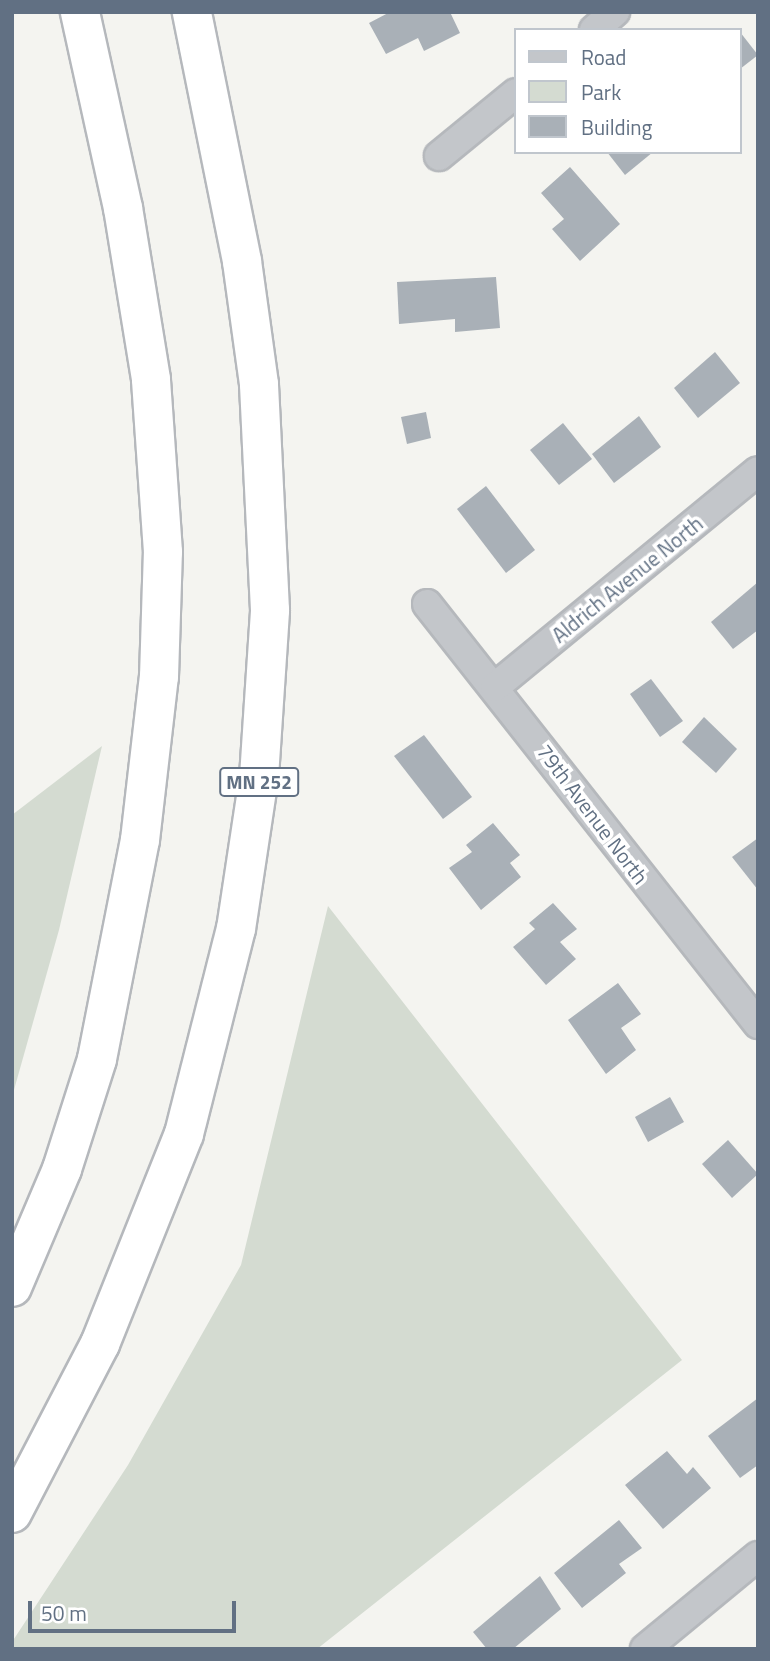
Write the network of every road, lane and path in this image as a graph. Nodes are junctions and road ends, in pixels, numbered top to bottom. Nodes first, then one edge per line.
1 (80, 12) edge
2 (192, 12) edge
3 (615, 12) edge
4 (596, 28) edge
5 (514, 95) edge
6 (439, 156) dead end
7 (758, 471) edge
8 (428, 604) dead end
9 (495, 687) junction
10 (758, 1024) edge
11 (12, 1287) edge
12 (12, 1513) edge
13 (758, 1556) edge
14 (645, 1649) edge

1 - 11 highway
2 - 12 highway, MN 252
3 - 4 street
5 - 6 street
7 - 9 street, Aldrich Avenue North
8 - 9 street, 79th Avenue North
9 - 10 street, 79th Avenue North
13 - 14 street

